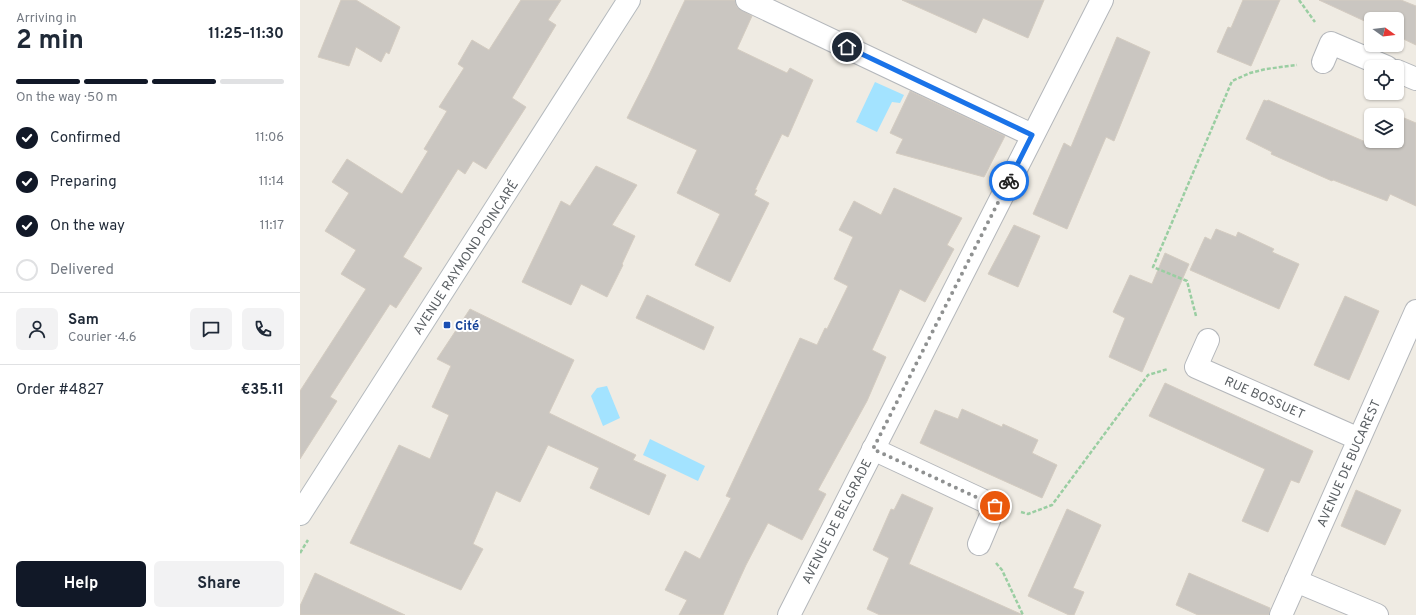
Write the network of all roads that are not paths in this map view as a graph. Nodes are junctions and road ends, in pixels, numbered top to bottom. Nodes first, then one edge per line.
1 (629, 0) edge
2 (747, 0) edge
3 (1102, 0) edge
4 (1371, 60) edge
5 (1323, 62) road end
6 (1404, 74) edge
7 (1416, 79) edge
8 (1032, 135) junction
9 (1416, 311) edge
10 (1208, 340) road end
11 (1359, 439) junction
12 (873, 449) junction
13 (300, 514) edge
14 (978, 544) road end
15 (1296, 581) junction
16 (789, 615) edge
17 (1281, 615) edge
18 (1377, 615) edge

1 - 13 street, AVENUE RAYMOND POINCARÉ
2 - 8 street
3 - 8 street, AVENUE DE BELGRADE
4 - 5 street
6 - 7 street
8 - 12 street, AVENUE DE BELGRADE
9 - 11 street, AVENUE DE BUCAREST
10 - 11 street, RUE BOSSUET
11 - 15 street, AVENUE DE BUCAREST
12 - 14 street
12 - 16 street, AVENUE DE BELGRADE
15 - 17 street, AVENUE DE BUCAREST
15 - 18 street

